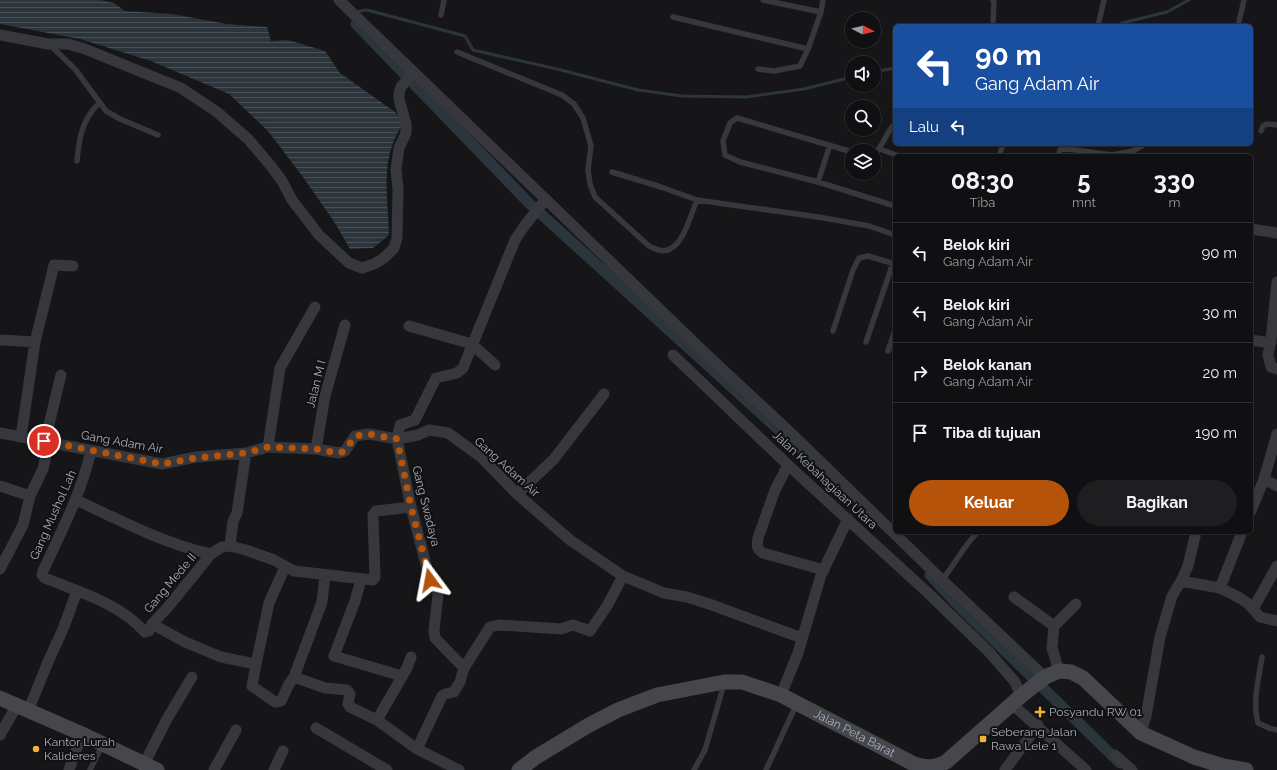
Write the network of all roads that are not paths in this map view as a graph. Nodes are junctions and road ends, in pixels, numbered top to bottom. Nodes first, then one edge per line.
1 (339, 0) edge
2 (444, 0) edge
3 (763, 0) edge
4 (823, 0) edge
5 (993, 0) edge
6 (1104, 0) edge
7 (1244, 0) edge
8 (821, 12) junction
9 (441, 15) dead end
10 (673, 17) dead end
11 (993, 21) dead end
12 (1099, 24) edge
13 (1238, 24) edge
14 (0, 35) edge
15 (48, 44) junction
16 (808, 49) junction
17 (457, 52) dead end
18 (758, 69) dead end
19 (412, 74) junction
20 (99, 103) junction
21 (1277, 125) edge
22 (893, 126) edge
23 (1261, 131) dead end
24 (158, 136) dead end
25 (830, 145) junction
26 (1062, 146) edge
27 (1142, 146) edge
28 (881, 147) edge
29 (881, 149) edge
30 (845, 150) edge
31 (894, 154) edge
32 (1106, 154) edge
33 (1117, 154) edge
34 (77, 161) dead end
35 (612, 172) dead end
36 (818, 182) junction
37 (697, 200) junction
38 (543, 202) junction
39 (893, 205) edge
40 (1253, 229) edge
41 (1277, 233) edge
42 (893, 234) edge
43 (893, 264) edge
44 (73, 266) dead end
45 (893, 267) edge
46 (1277, 282) edge
47 (1277, 290) edge
48 (315, 307) dead end
49 (345, 325) dead end
50 (409, 326) dead end
51 (833, 331) dead end
52 (893, 336) edge
53 (0, 340) edge
54 (1253, 340) edge
55 (1273, 341) edge
56 (35, 342) junction
57 (866, 342) dead end
58 (472, 344) junction
59 (888, 351) dead end
60 (673, 355) dead end
61 (495, 365) dead end
62 (1277, 370) edge
63 (61, 375) dead end
64 (604, 394) dead end
65 (0, 433) edge
66 (1277, 434) edge
67 (21, 437) junction
68 (397, 439) junction
69 (47, 442) junction
70 (268, 447) junction
71 (316, 449) junction
72 (91, 451) junction
73 (246, 453) junction
74 (788, 465) junction
75 (1264, 479) junction
76 (0, 486) edge
77 (1277, 486) edge
78 (517, 494) junction
79 (30, 496) junction
80 (76, 500) junction
81 (1253, 506) edge
82 (411, 507) junction
83 (848, 519) junction
84 (893, 533) edge
85 (894, 534) edge
86 (976, 534) edge
87 (1196, 534) edge
88 (1241, 534) edge
89 (230, 546) junction
90 (211, 554) junction
91 (1277, 566) edge
92 (285, 567) junction
93 (0, 570) edge
94 (824, 570) junction
95 (325, 575) junction
96 (623, 576) junction
97 (361, 580) junction
98 (941, 580) junction
99 (1181, 581) junction
100 (1220, 588) junction
101 (77, 591) junction
102 (928, 591) junction
103 (1014, 597) dead end
104 (1076, 604) dead end
105 (1253, 610) junction
106 (1277, 621) edge
107 (152, 624) junction
108 (1054, 626) junction
109 (802, 638) junction
110 (411, 657) dead end
111 (1262, 657) dead end
112 (256, 664) junction
113 (464, 668) junction
114 (1059, 672) junction
115 (402, 676) junction
116 (192, 677) dead end
117 (294, 677) junction
118 (1044, 677) junction
119 (724, 682) junction
120 (781, 695) junction
121 (0, 698) edge
122 (1018, 698) junction
123 (797, 703) junction
124 (23, 708) junction
125 (377, 720) junction
126 (1038, 725) junction
127 (316, 728) dead end
128 (236, 730) dead end
129 (1277, 730) edge
130 (1141, 733) junction
131 (82, 734) junction
132 (0, 735) edge
133 (103, 744) junction
134 (417, 749) junction
135 (283, 751) dead end
136 (1115, 755) dead end
137 (151, 767) edge
138 (69, 770) edge
139 (90, 770) edge
140 (214, 770) edge
141 (274, 770) edge
142 (387, 770) edge
143 (459, 770) edge
144 (519, 770) edge
145 (694, 770) edge
146 (766, 770) edge
147 (1004, 770) edge
148 (1086, 770) edge
149 (1132, 770) edge
150 (1246, 770) edge

1 - 19 street
2 - 9 lane
3 - 8 lane
4 - 8 lane
5 - 11 lane
6 - 12 lane
7 - 13 lane
8 - 16 lane
10 - 16 lane
14 - 15 street
15 - 19 street
15 - 20 lane
16 - 18 lane
17 - 37 lane
19 - 38 street
20 - 24 lane
20 - 34 lane
21 - 23 lane
22 - 28 lane
25 - 30 lane
25 - 36 lane
25 - 36 lane
26 - 32 lane
27 - 33 lane
29 - 31 lane
35 - 37 lane
36 - 39 lane
37 - 42 lane
38 - 58 street
38 - 84 street
40 - 41 street
43 - 51 lane
44 - 56 street
45 - 57 lane
46 - 47 street
47 - 55 street
48 - 70 street
49 - 71 street, Jalan M I
50 - 58 street
52 - 59 lane
53 - 56 street
54 - 55 street
55 - 62 street
56 - 67 street
58 - 61 street
58 - 68 street
60 - 74 street, Jalan Kebahagiaan Utara
63 - 69 street
64 - 78 street
65 - 67 street, Gang Adam Air
66 - 75 street
67 - 69 street, Gang Adam Air
68 - 71 street, Gang Adam Air
68 - 78 street, Gang Adam Air
68 - 82 street, Gang Swadaya
69 - 72 street, Gang Adam Air
69 - 79 street
70 - 71 street, Gang Adam Air
70 - 73 street, Gang Adam Air
72 - 73 street, Gang Adam Air
72 - 80 street, Gang Mushol Lah
73 - 89 street
74 - 83 street, Jalan Kebahagiaan Utara
74 - 94 street
75 - 77 street
75 - 81 street
76 - 79 street
78 - 96 street, Gang Adam Air
79 - 93 street
80 - 90 street, Gang Mede II
80 - 101 street, Gang Mushol Lah
82 - 97 street
82 - 113 street, Gang Swadaya
83 - 94 street
83 - 102 street, Jalan Kebahagiaan Utara
85 - 98 street
86 - 98 lane
87 - 99 street
88 - 100 street
89 - 90 street, Gang Mede II
89 - 92 street
90 - 107 street, Gang Mede II
91 - 105 street
92 - 95 street
92 - 112 street
94 - 109 street
95 - 97 street
95 - 117 street
96 - 109 street, Gang Adam Air
96 - 113 street
97 - 115 street
98 - 102 street
98 - 118 street
99 - 100 street
99 - 130 street
100 - 105 street
101 - 107 street
101 - 124 street
102 - 122 street, Jalan Kebahagiaan Utara
103 - 108 street
104 - 108 street
105 - 106 street
107 - 112 street, Gang Mede II
108 - 114 street
109 - 120 street
110 - 115 street
111 - 129 lane
112 - 117 street
113 - 134 street
114 - 118 main road, Jalan Peta Barat
114 - 130 main road
115 - 125 street
116 - 137 street
117 - 125 street
118 - 122 main road, Jalan Peta Barat
119 - 120 main road, Jalan Peta Barat
119 - 144 main road, Jalan Peta Barat
119 - 145 lane
120 - 123 main road, Jalan Peta Barat
121 - 124 main road
122 - 123 main road, Jalan Peta Barat
122 - 126 street
123 - 146 lane
124 - 131 main road
124 - 132 street
125 - 134 street
126 - 147 street
126 - 148 street
127 - 142 street
128 - 140 street
130 - 150 main road
131 - 133 main road
131 - 138 street
133 - 137 main road
133 - 139 lane
134 - 143 street
135 - 141 street
136 - 149 street

